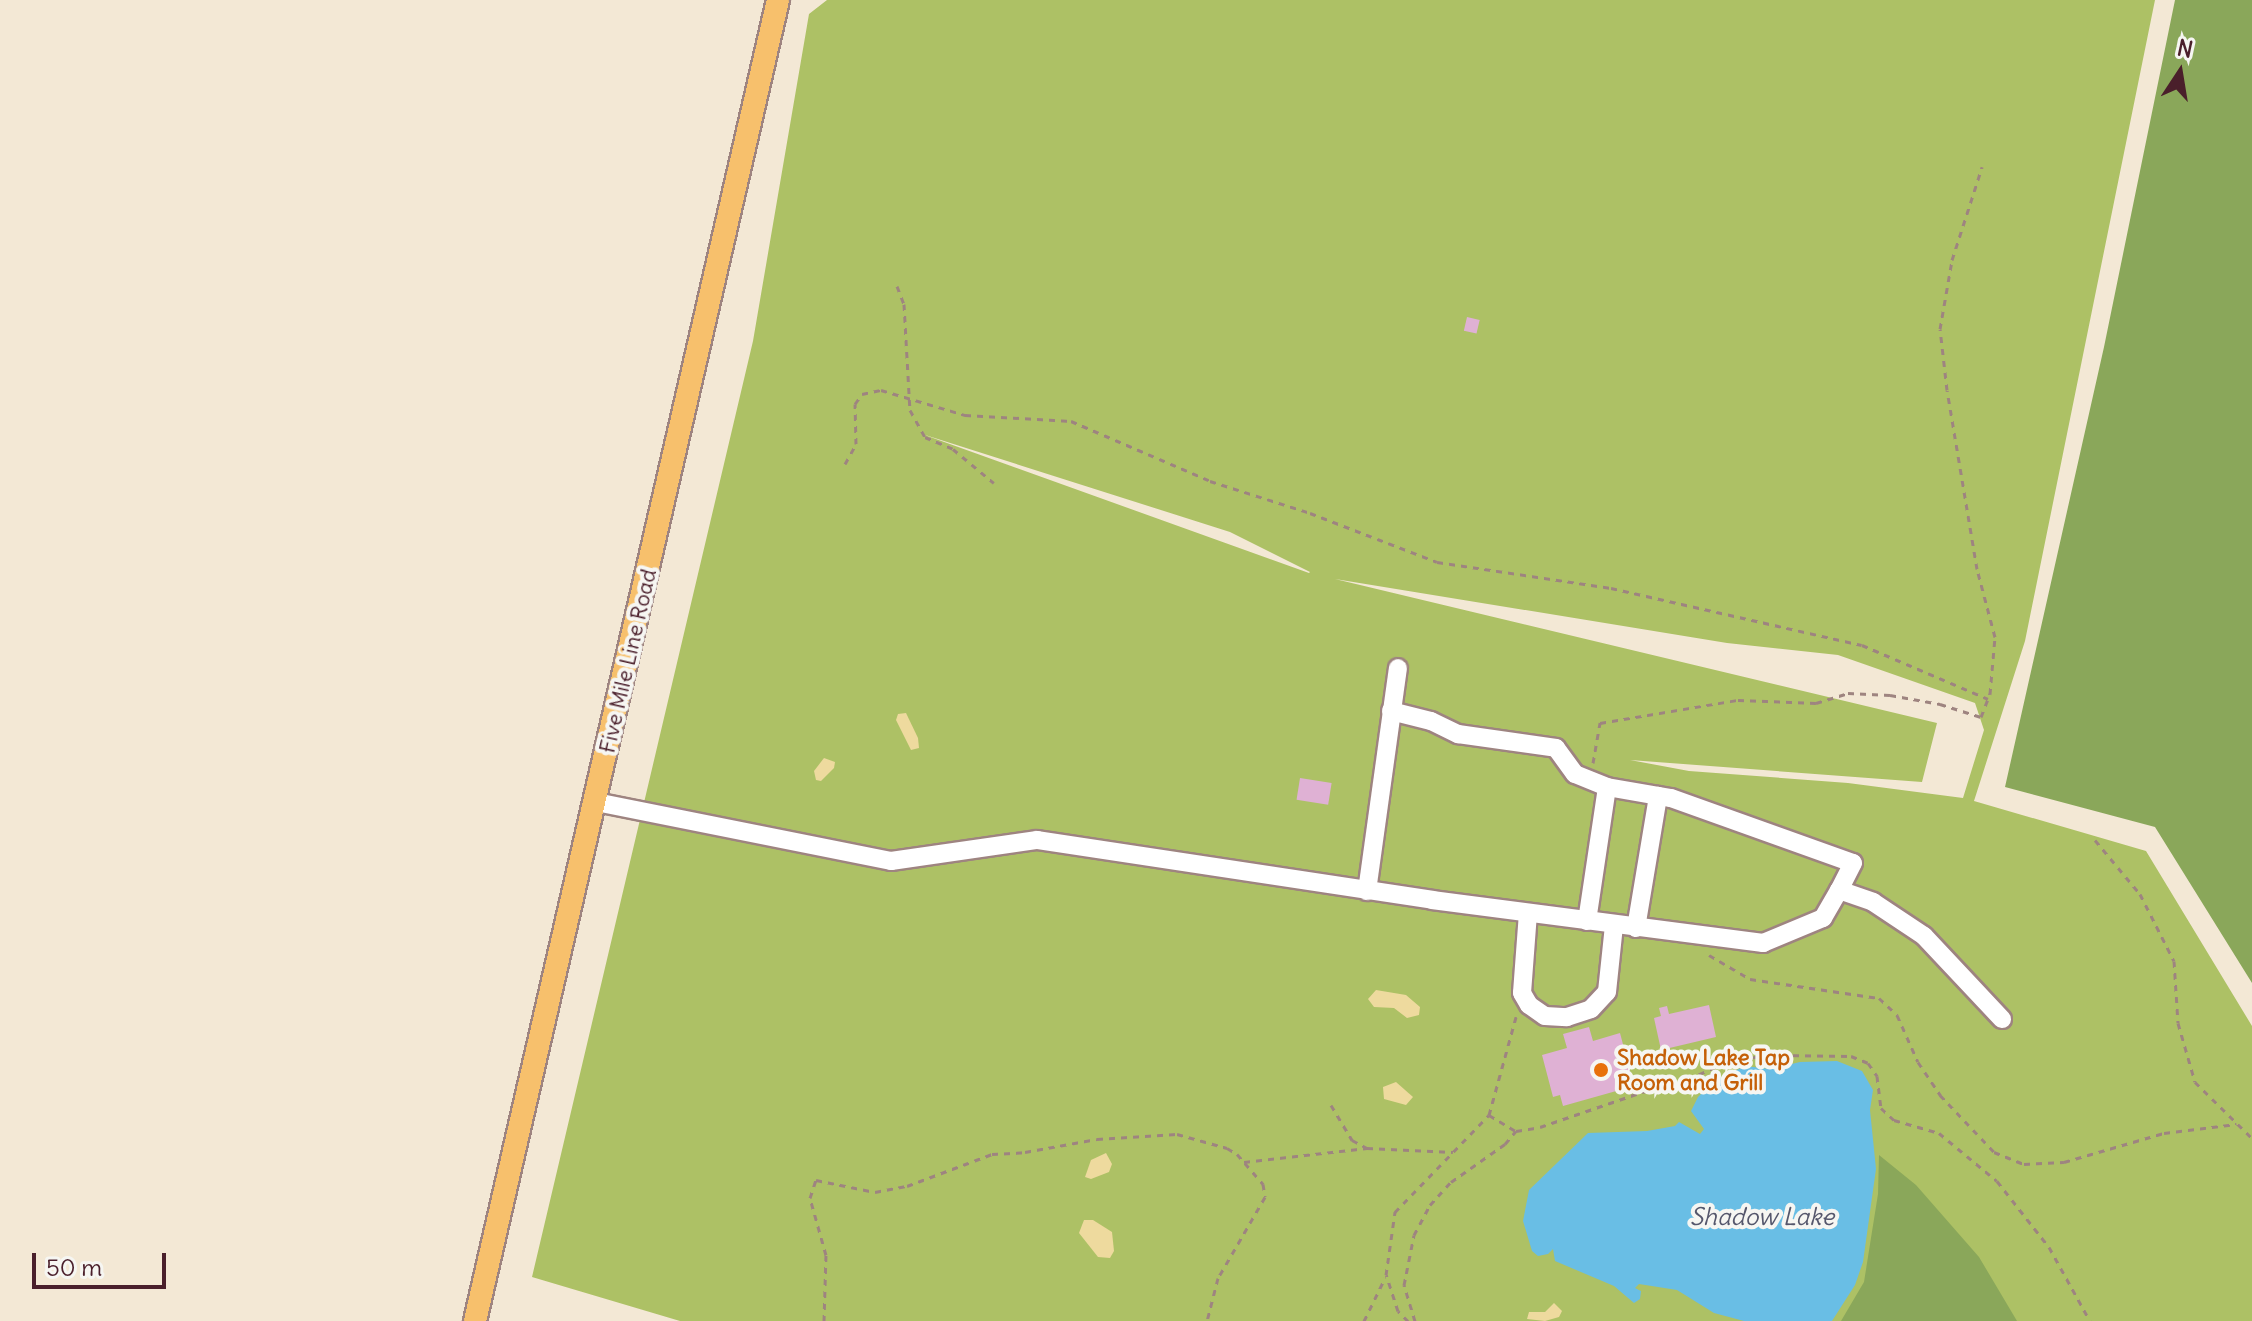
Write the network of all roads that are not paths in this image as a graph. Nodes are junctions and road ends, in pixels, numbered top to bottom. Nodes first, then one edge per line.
1 (778, 0) edge
2 (1398, 668) dead end
3 (1391, 711) junction
4 (1598, 784) junction
5 (1658, 796) junction
6 (596, 802) junction
7 (1839, 890) junction
8 (1367, 891) junction
9 (1528, 913) junction
10 (1587, 921) junction
11 (1614, 925) junction
12 (1636, 928) junction
13 (2002, 1019) dead end
14 (475, 1321) edge

1 - 6 main road, Five Mile Line Road
2 - 3 lane
3 - 4 lane
3 - 8 lane
4 - 5 lane
4 - 10 lane
5 - 7 lane
5 - 12 lane
6 - 8 lane
6 - 14 main road, Five Mile Line Road
7 - 12 lane
7 - 13 lane
8 - 9 lane
9 - 10 lane
9 - 11 lane
10 - 11 lane
11 - 12 lane

